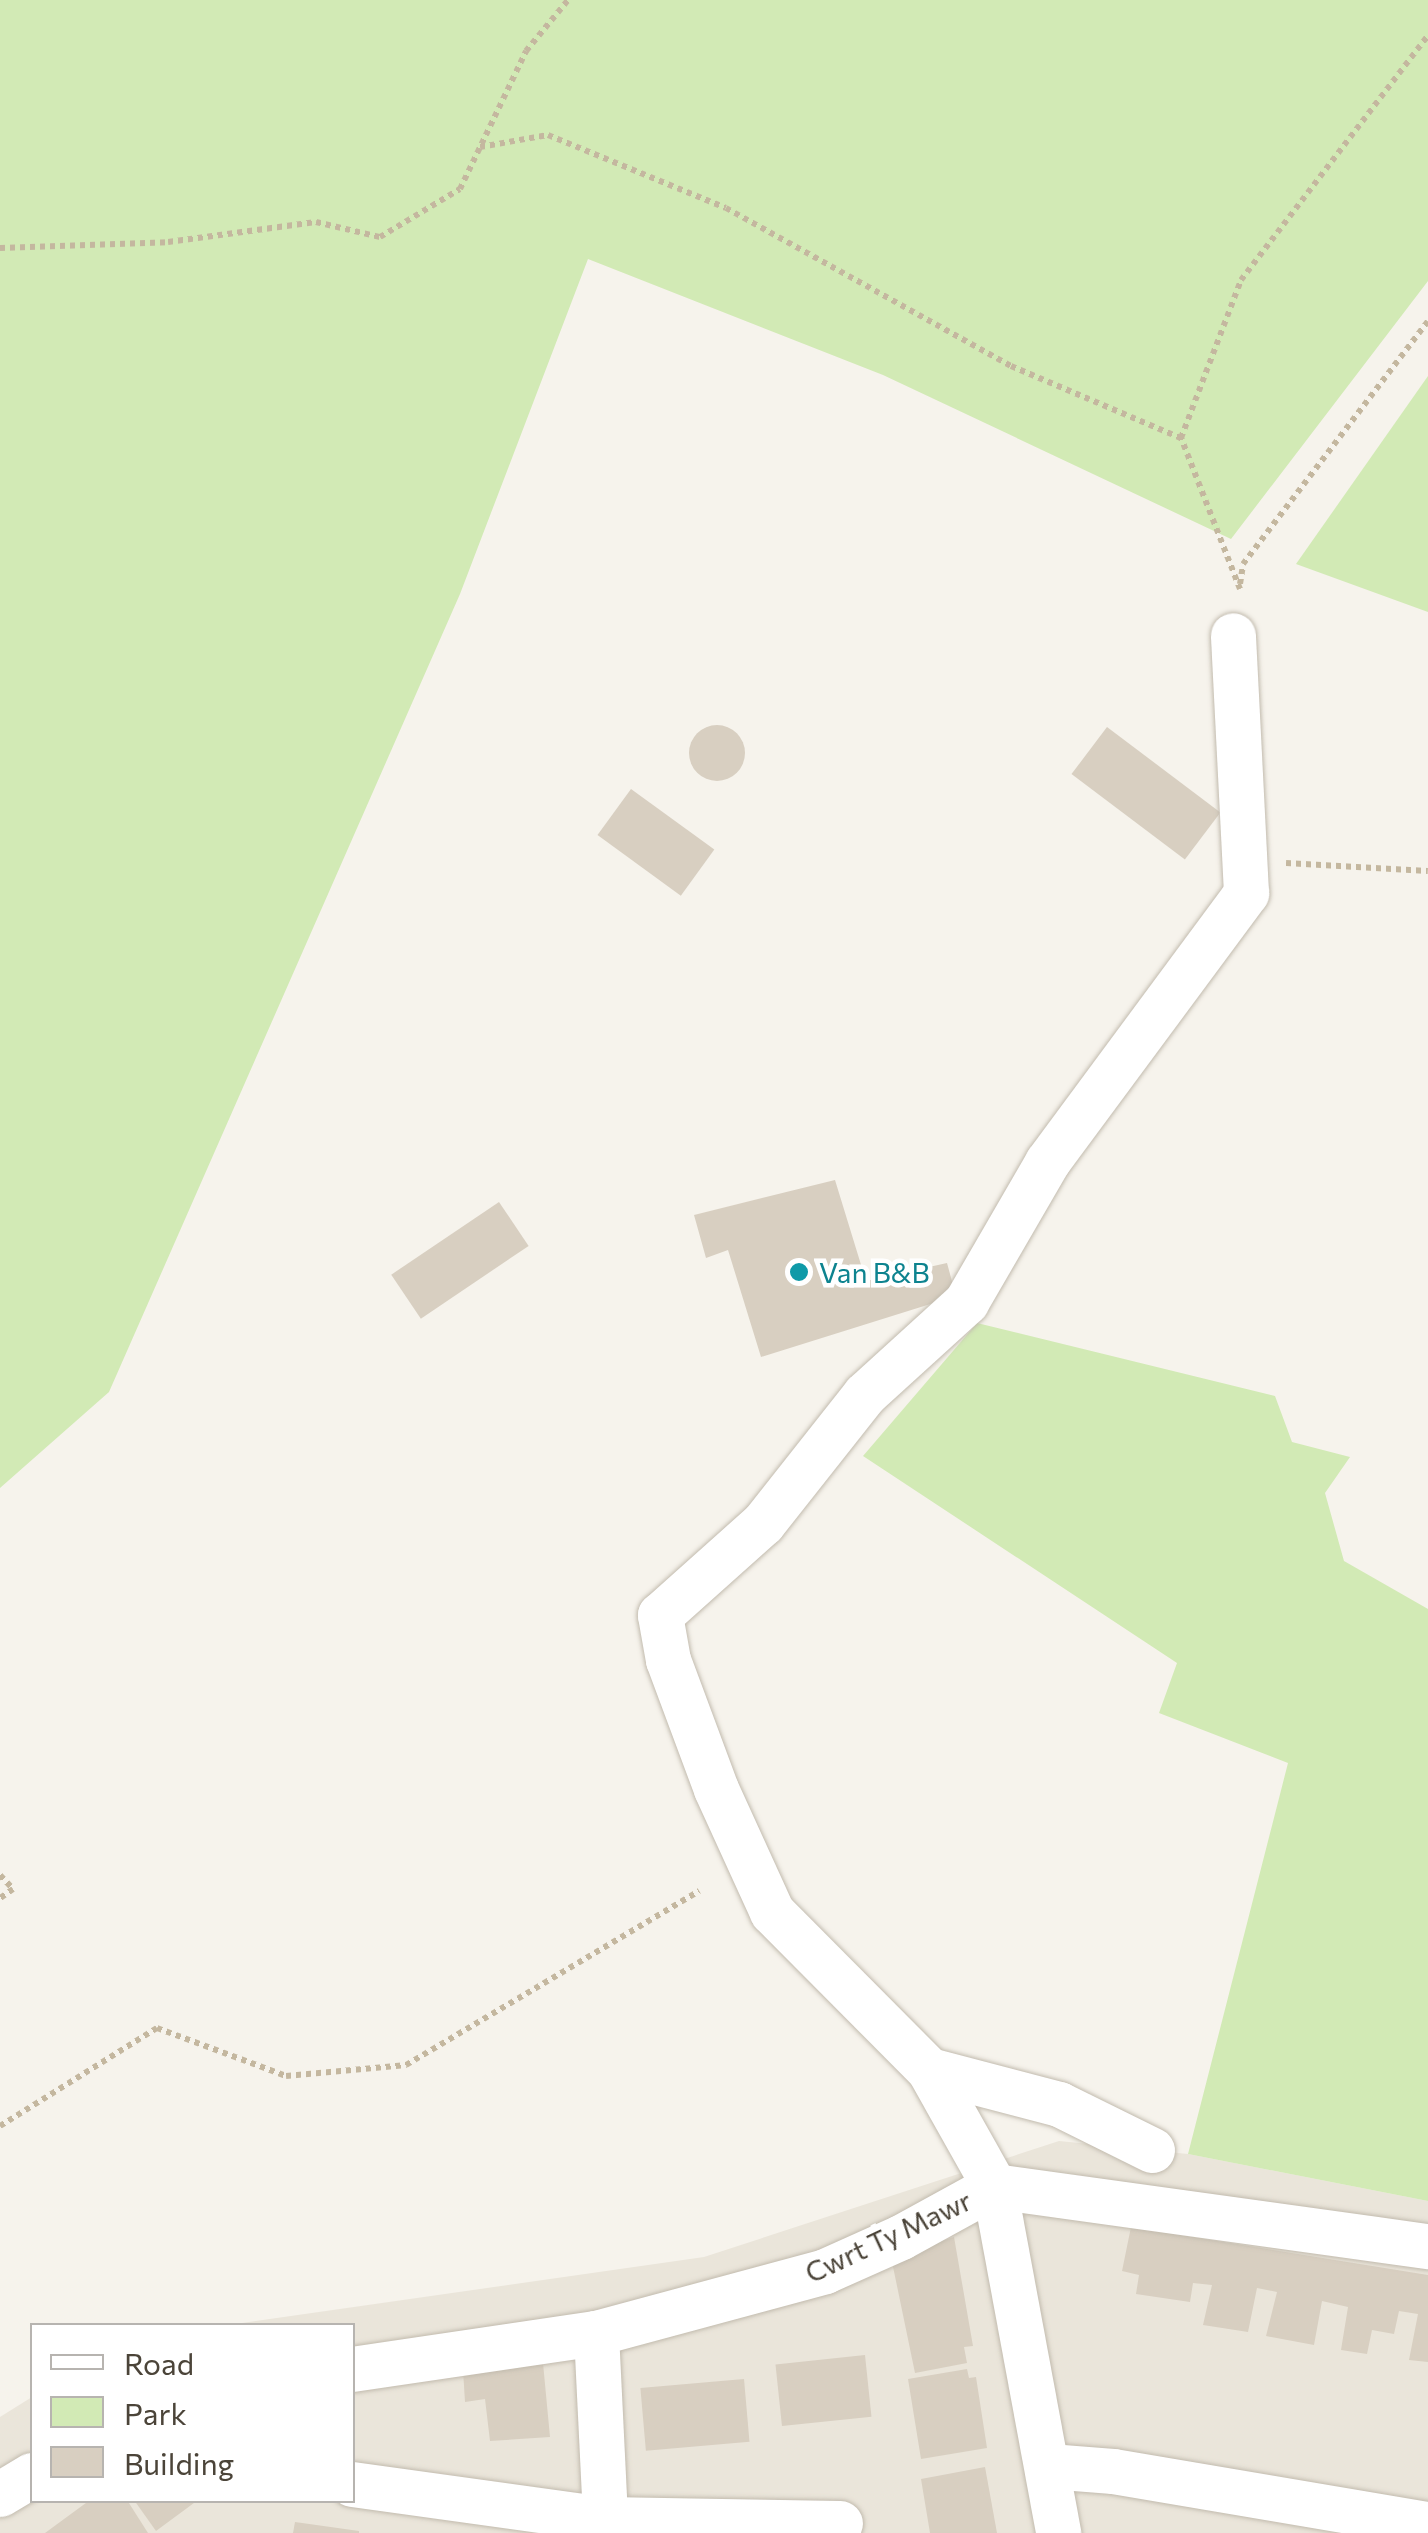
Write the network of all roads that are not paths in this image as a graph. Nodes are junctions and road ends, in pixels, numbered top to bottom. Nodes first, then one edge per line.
1 (1233, 635) road end
2 (929, 2070) junction
3 (1152, 2150) dead end
4 (994, 2186) junction
5 (1428, 2246) edge
6 (596, 2333) junction
7 (355, 2369) edge
8 (1049, 2466) junction
9 (30, 2477) edge
10 (355, 2484) edge
11 (0, 2494) edge
12 (604, 2519) junction
13 (840, 2524) dead end
14 (1428, 2524) edge
15 (1058, 2533) edge

1 - 2 street
2 - 3 street
2 - 4 street
4 - 5 street, Cwrt Ty Mawr
4 - 6 street, Cwrt Ty Mawr
4 - 8 street
6 - 7 street, Cwrt Ty Mawr
6 - 12 street
8 - 14 street
8 - 15 street
9 - 11 street
10 - 12 street
12 - 13 street

